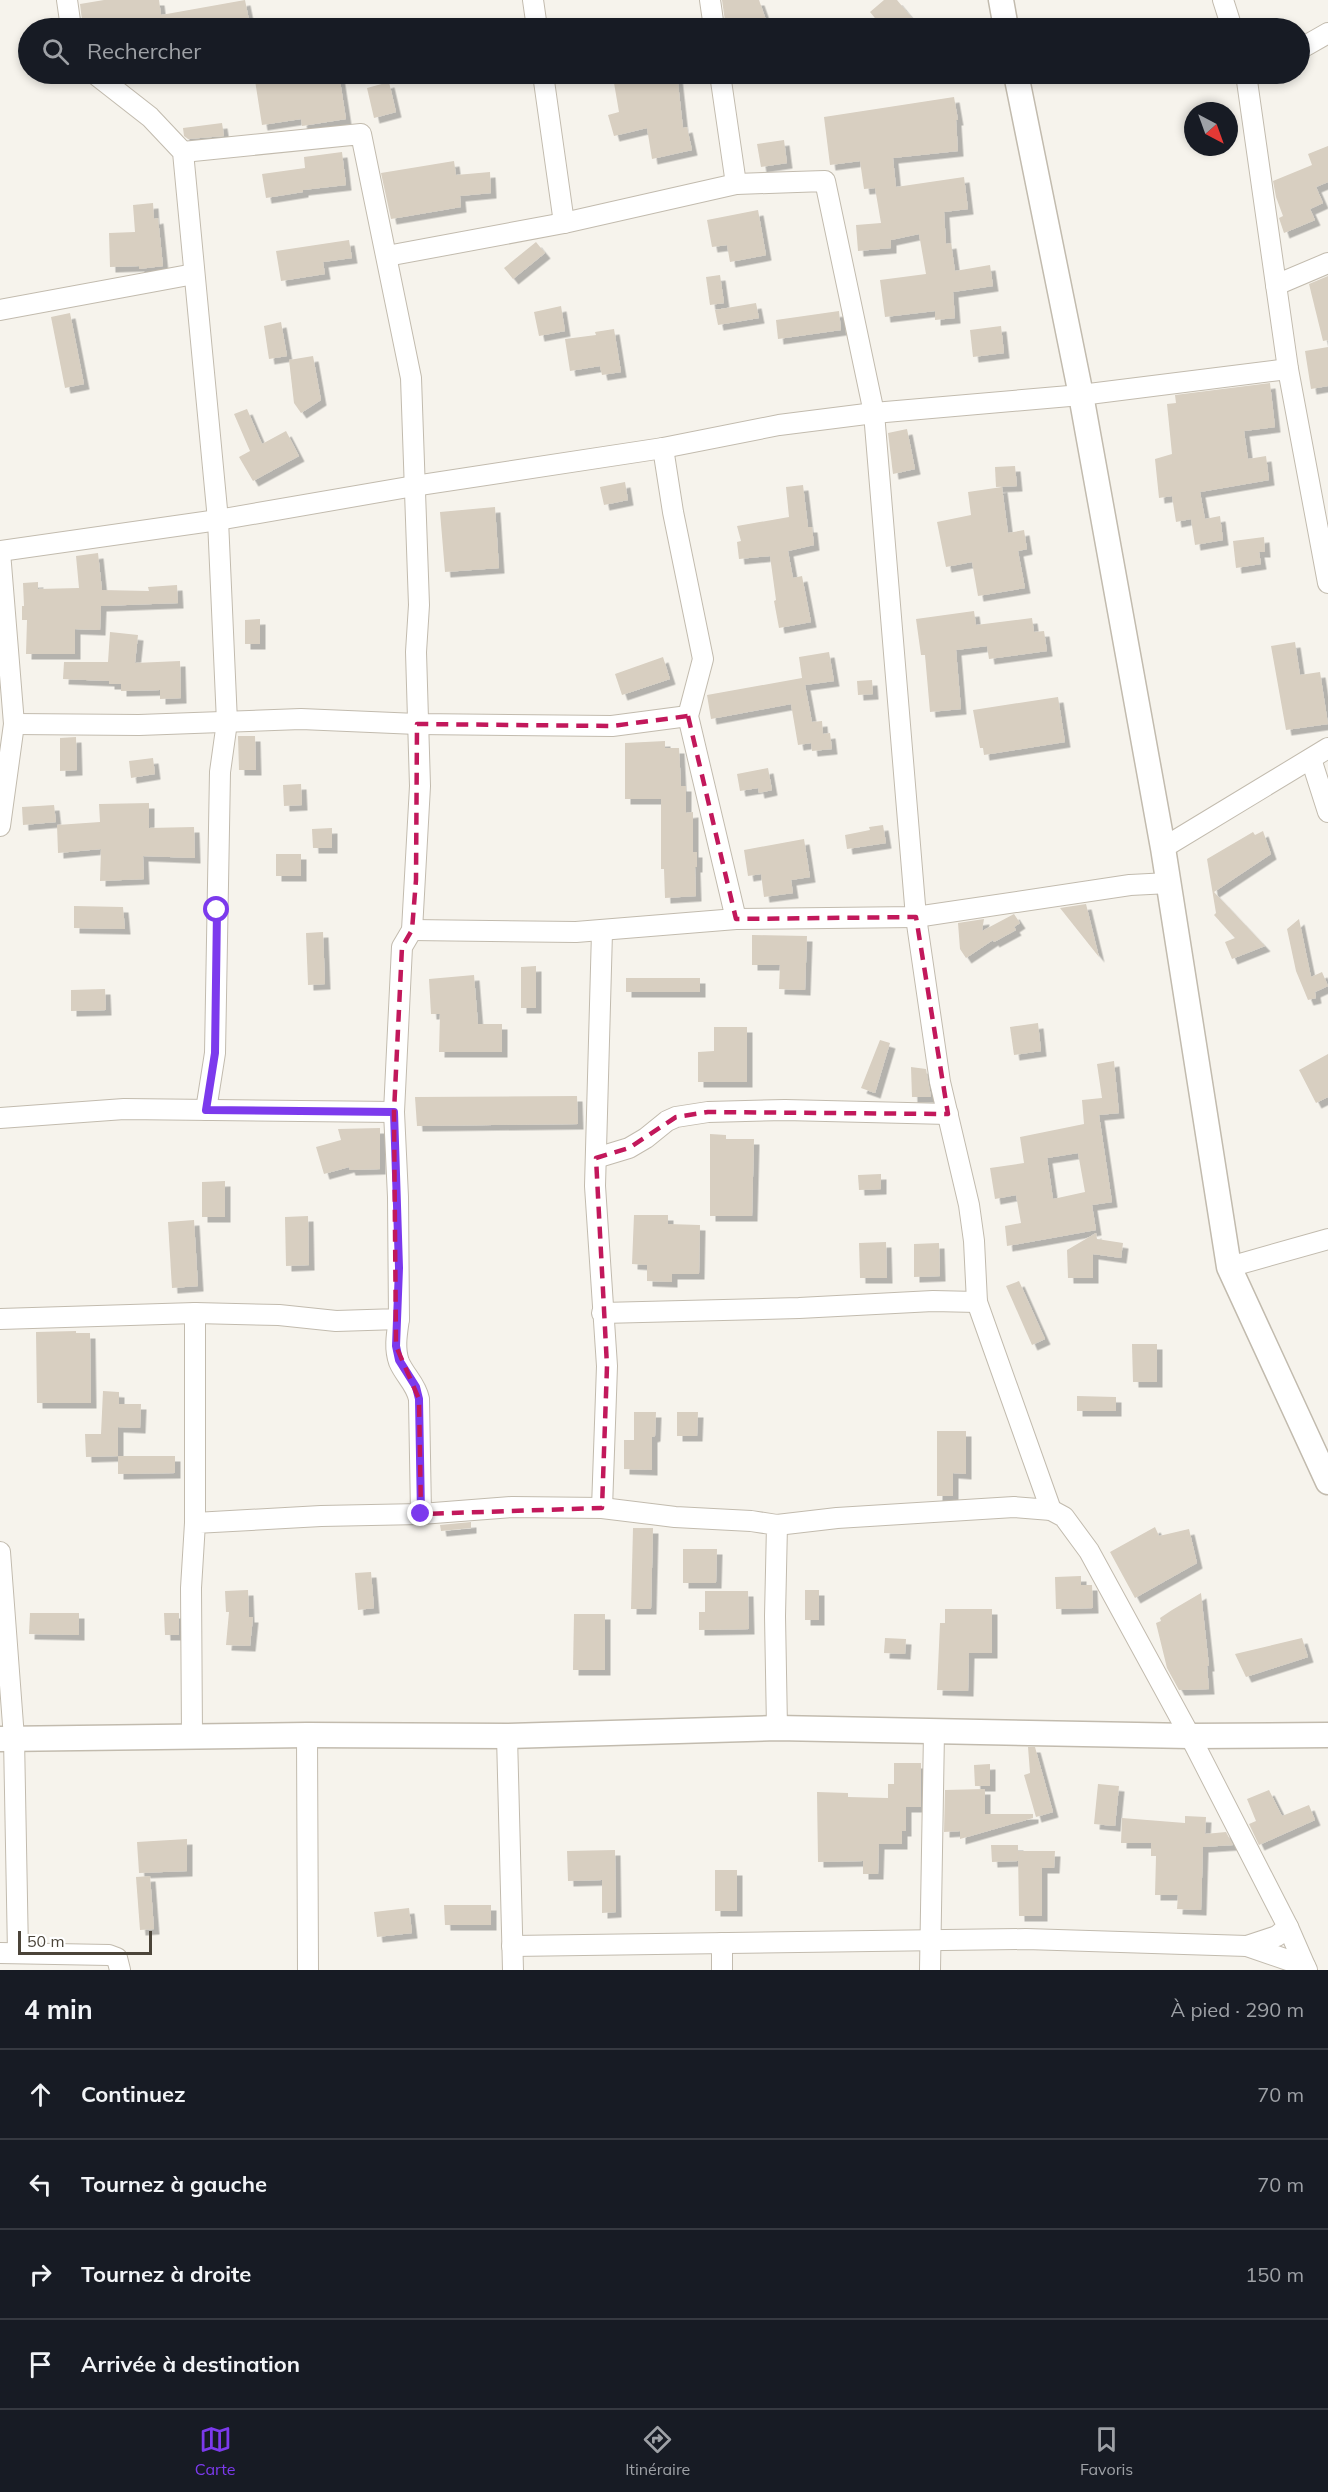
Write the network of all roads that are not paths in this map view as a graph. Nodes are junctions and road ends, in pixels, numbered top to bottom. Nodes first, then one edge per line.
1 (68, 0) edge
2 (533, 0) edge
3 (710, 0) edge
4 (1001, 0) edge
5 (1223, 0) edge
6 (70, 18) edge
7 (536, 18) edge
8 (713, 18) edge
9 (1004, 18) edge
10 (1229, 18) edge
11 (1328, 33) edge
12 (1310, 43) edge
13 (108, 84) edge
14 (544, 84) edge
15 (721, 84) edge
16 (1018, 84) edge
17 (1251, 84) edge
18 (183, 152) junction
19 (736, 184) junction
20 (564, 223) junction
21 (387, 256) junction
22 (1328, 263) edge
23 (194, 274) junction
24 (1276, 285) junction
25 (0, 309) edge
26 (1288, 369) junction
27 (1081, 395) junction
28 (874, 413) junction
29 (663, 448) junction
30 (414, 486) junction
31 (219, 520) junction
32 (0, 551) edge
33 (1328, 584) edge
34 (688, 716) junction
35 (227, 722) junction
36 (14, 723) junction
37 (417, 724) junction
38 (1328, 748) edge
39 (1311, 759) junction
40 (1328, 812) edge
41 (0, 826) edge
42 (1163, 848) junction
43 (1168, 883) junction
44 (916, 917) junction
45 (736, 920) junction
46 (412, 930) junction
47 (602, 932) junction
48 (206, 1110) junction
49 (394, 1112) junction
50 (948, 1114) junction
51 (0, 1118) edge
52 (596, 1158) junction
53 (1328, 1239) edge
54 (1229, 1267) junction
55 (977, 1302) junction
56 (195, 1313) junction
57 (602, 1313) junction
58 (0, 1319) edge
59 (399, 1319) junction
60 (1328, 1482) edge
61 (602, 1508) junction
62 (1051, 1510) junction
63 (421, 1514) junction
64 (195, 1523) junction
65 (777, 1525) junction
66 (0, 1552) edge
67 (777, 1728) junction
68 (934, 1732) junction
69 (192, 1735) junction
70 (307, 1735) junction
71 (1328, 1735) edge
72 (1190, 1736) junction
73 (507, 1737) junction
74 (7, 1738) edge
75 (1288, 1927) junction
76 (930, 1939) junction
77 (722, 1943) junction
78 (512, 1946) junction
79 (1247, 1947) junction
80 (9, 1953) edge
81 (1306, 1968) edge
82 (120, 1970) edge
83 (308, 1970) edge
84 (513, 1970) edge
85 (722, 1970) edge
86 (930, 1970) edge

1 - 6 street
2 - 7 street
3 - 8 street
4 - 9 street
5 - 10 street
11 - 12 street
13 - 18 street
14 - 20 street
15 - 19 street
16 - 27 street
17 - 24 street
18 - 21 street
18 - 23 street
19 - 20 street
19 - 28 street
20 - 21 street
21 - 30 street
22 - 24 street
23 - 25 street
23 - 31 street
24 - 26 street
26 - 27 street
26 - 33 street
27 - 28 street
27 - 42 street
28 - 29 street
28 - 44 street
29 - 30 street
29 - 34 street
30 - 31 street
30 - 37 street
31 - 32 street
31 - 35 street
32 - 36 street
34 - 37 street
34 - 45 street
35 - 36 street
35 - 37 street
35 - 48 street
36 - 41 street
37 - 46 street
38 - 39 street
39 - 40 street
39 - 42 street
42 - 43 street
43 - 44 street
43 - 54 street
44 - 45 street
44 - 50 street
45 - 47 street
46 - 47 street
46 - 49 street
47 - 52 street
48 - 49 street
48 - 51 street
49 - 59 street
50 - 52 street
50 - 55 street
52 - 57 street
53 - 54 street
54 - 60 street
55 - 57 street
55 - 62 street
56 - 58 street
56 - 59 street
56 - 64 street
57 - 61 street
59 - 63 street
61 - 63 street
61 - 65 street
62 - 65 street
62 - 72 street
63 - 64 street
64 - 69 street
65 - 67 street
66 - 74 street
67 - 68 street
67 - 73 street
68 - 72 street
68 - 76 street
69 - 70 street
69 - 74 street
70 - 73 street
70 - 83 street
71 - 72 street
72 - 75 street
73 - 78 street
74 - 80 street
75 - 79 street
75 - 81 street
76 - 77 street
76 - 79 street
76 - 86 street
77 - 78 street
77 - 85 street
78 - 84 street
79 - 81 street
80 - 82 street

